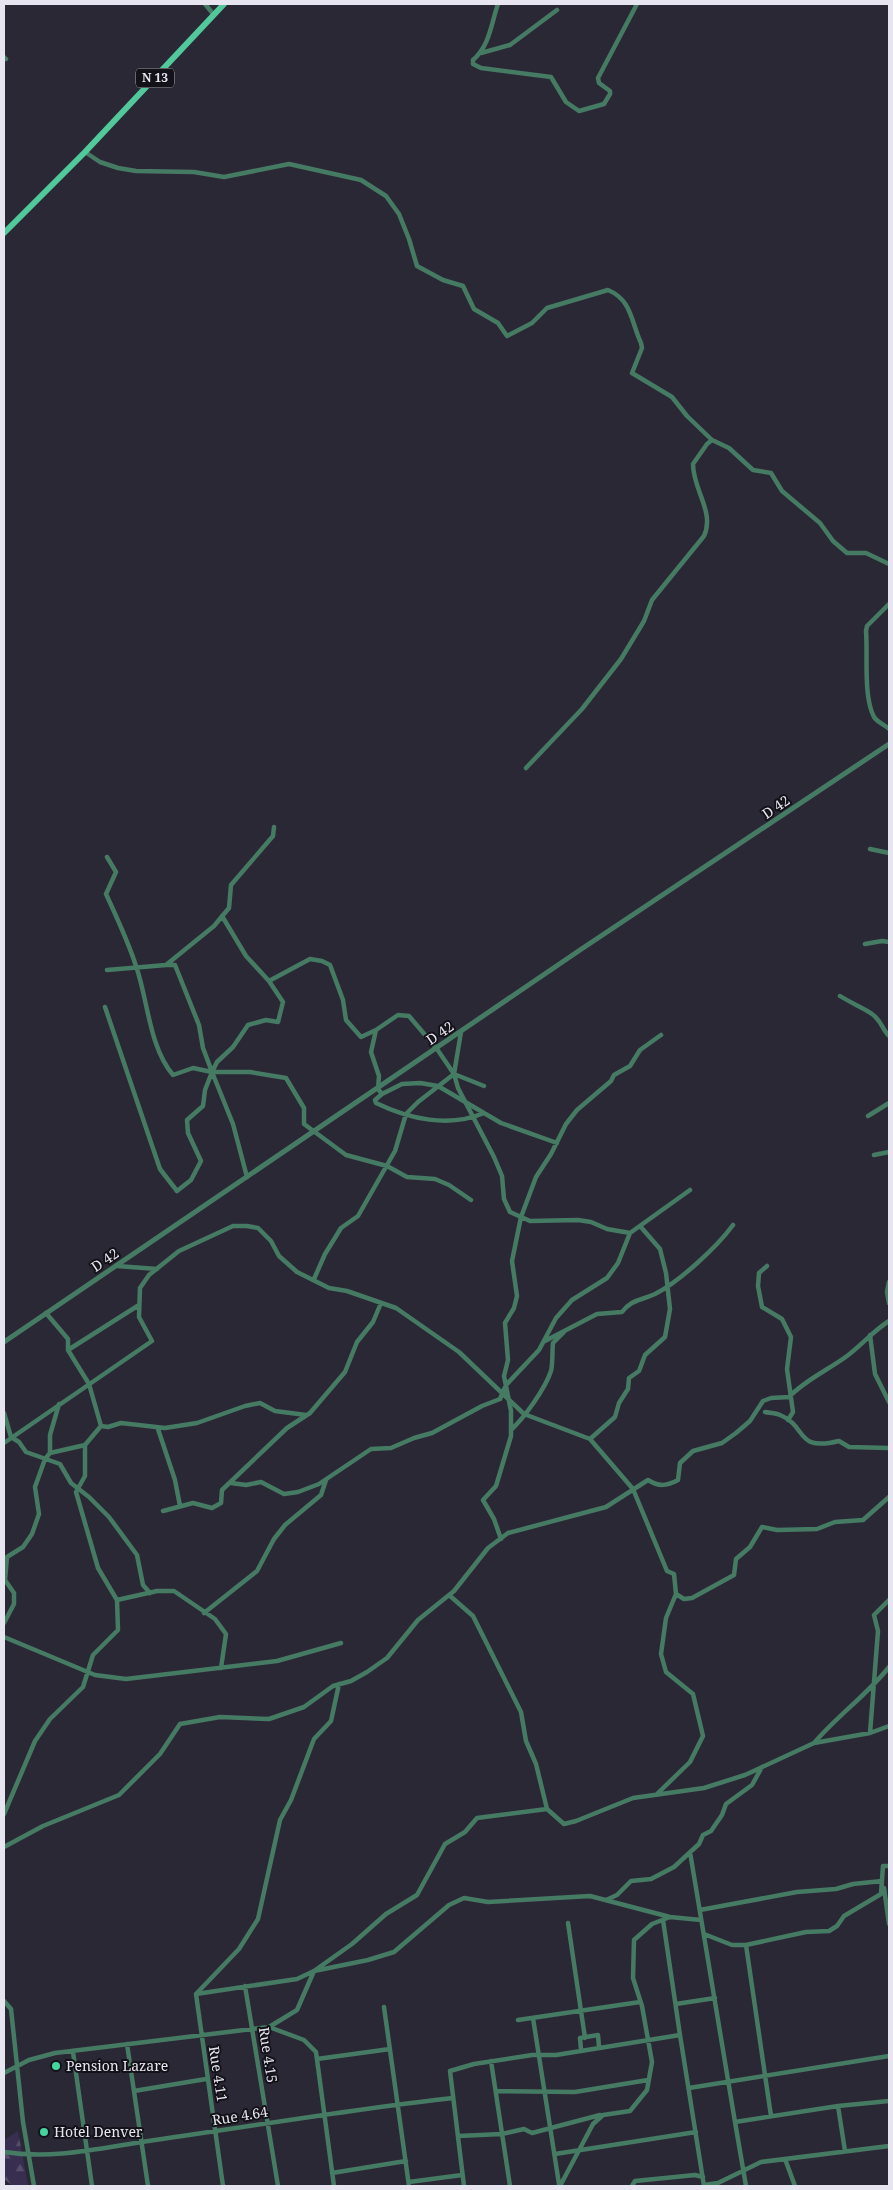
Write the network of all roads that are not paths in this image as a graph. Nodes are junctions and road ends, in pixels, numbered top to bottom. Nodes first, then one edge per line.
1 (204, 4) edge
2 (224, 4) edge
3 (498, 4) edge
4 (637, 4) edge
5 (557, 10) dead end
6 (214, 15) junction
7 (481, 53) junction
8 (85, 152) junction
9 (4, 233) edge
10 (712, 440) junction
11 (889, 564) edge
12 (889, 604) edge
13 (889, 729) edge
14 (889, 744) edge
15 (526, 768) dead end
16 (274, 827) dead end
17 (870, 849) dead end
18 (889, 853) edge
19 (106, 857) dead end
20 (222, 916) junction
21 (889, 942) edge
22 (865, 944) dead end
23 (166, 965) junction
24 (137, 967) junction
25 (107, 970) dead end
26 (269, 981) junction
27 (840, 996) dead end
28 (105, 1007) dead end
29 (376, 1030) junction
30 (461, 1032) junction
31 (661, 1035) dead end
32 (889, 1036) edge
33 (437, 1049) junction
34 (212, 1072) junction
35 (454, 1074) junction
36 (438, 1086) junction
37 (484, 1086) dead end
38 (378, 1088) junction
39 (382, 1094) junction
40 (468, 1103) junction
41 (889, 1103) edge
42 (484, 1113) junction
43 (406, 1114) junction
44 (868, 1116) dead end
45 (475, 1117) junction
46 (313, 1132) junction
47 (557, 1143) junction
48 (889, 1152) edge
49 (874, 1155) dead end
50 (387, 1166) junction
51 (248, 1177) junction
52 (690, 1190) dead end
53 (471, 1200) dead end
54 (521, 1218) junction
55 (733, 1225) dead end
56 (640, 1226) junction
57 (630, 1233) junction
58 (117, 1266) junction
59 (767, 1266) dead end
60 (157, 1269) junction
61 (314, 1279) junction
62 (889, 1282) edge
63 (668, 1285) junction
64 (381, 1303) junction
65 (889, 1303) edge
66 (138, 1305) junction
67 (46, 1313) junction
68 (889, 1321) edge
69 (567, 1329) junction
70 (870, 1336) junction
71 (4, 1342) edge
72 (544, 1342) junction
73 (68, 1350) junction
74 (89, 1384) junction
75 (506, 1384) junction
76 (502, 1394) junction
77 (790, 1397) junction
78 (509, 1402) junction
79 (889, 1402) edge
80 (59, 1404) junction
81 (765, 1412) dead end
82 (4, 1413) edge
83 (524, 1414) junction
84 (306, 1415) junction
85 (788, 1420) junction
86 (101, 1426) junction
87 (158, 1429) junction
88 (511, 1430) junction
89 (11, 1438) junction
90 (590, 1439) junction
91 (4, 1443) edge
92 (85, 1445) junction
93 (889, 1448) edge
94 (50, 1453) junction
95 (45, 1459) junction
96 (326, 1479) junction
97 (231, 1483) junction
98 (78, 1488) junction
99 (633, 1489) junction
100 (889, 1498) edge
101 (180, 1506) junction
102 (163, 1511) dead end
103 (501, 1539) junction
104 (150, 1593) junction
105 (676, 1594) junction
106 (449, 1595) junction
107 (117, 1600) junction
108 (889, 1600) edge
109 (204, 1613) junction
110 (4, 1623) edge
111 (4, 1637) edge
112 (342, 1643) dead end
113 (889, 1667) edge
114 (221, 1668) junction
115 (88, 1672) junction
116 (340, 1684) junction
117 (873, 1686) junction
118 (889, 1726) edge
119 (870, 1733) junction
120 (814, 1743) junction
121 (762, 1767) junction
122 (657, 1794) junction
123 (547, 1809) junction
124 (4, 1814) edge
125 (4, 1847) edge
126 (690, 1852) junction
127 (880, 1864) dead end
128 (889, 1866) edge
129 (883, 1881) junction
130 (606, 1900) junction
131 (700, 1910) junction
132 (670, 1917) junction
133 (663, 1920) junction
134 (701, 1920) junction
135 (568, 1923) dead end
136 (889, 1924) edge
137 (704, 1934) junction
138 (746, 1945) junction
139 (314, 1971) junction
140 (245, 1986) junction
141 (196, 1994) junction
142 (714, 1998) junction
143 (4, 2001) edge
144 (640, 2002) junction
145 (676, 2004) junction
146 (384, 2007) dead end
147 (581, 2010) junction
148 (533, 2018) junction
149 (518, 2020) dead end
150 (269, 2027) junction
151 (252, 2028) junction
152 (200, 2034) junction
153 (680, 2036) junction
154 (585, 2038) junction
155 (648, 2041) junction
156 (127, 2044) junction
157 (599, 2047) junction
158 (390, 2049) junction
159 (581, 2050) junction
160 (73, 2052) junction
161 (540, 2055) junction
162 (889, 2056) edge
163 (317, 2059) junction
164 (491, 2061) junction
165 (17, 2066) junction
166 (4, 2073) edge
167 (765, 2076) junction
168 (206, 2080) junction
169 (648, 2080) junction
170 (729, 2081) junction
171 (689, 2088) junction
172 (134, 2091) junction
173 (496, 2091) junction
174 (545, 2092) junction
175 (453, 2098) junction
176 (889, 2101) edge
177 (397, 2104) junction
178 (838, 2106) junction
179 (324, 2114) junction
180 (603, 2115) junction
181 (771, 2116) junction
182 (735, 2122) junction
183 (268, 2123) junction
184 (550, 2127) junction
185 (216, 2132) junction
186 (696, 2132) junction
187 (502, 2134) junction
188 (458, 2136) junction
189 (141, 2142) junction
190 (889, 2146) edge
191 (581, 2149) junction
192 (4, 2152) edge
193 (87, 2152) junction
194 (845, 2152) junction
195 (555, 2154) junction
196 (31, 2156) junction
197 (785, 2159) junction
198 (406, 2161) junction
199 (743, 2171) junction
200 (332, 2173) junction
201 (462, 2175) junction
202 (703, 2177) junction
203 (409, 2184) edge
204 (559, 2185) edge
205 (34, 2186) edge
206 (92, 2186) edge
207 (148, 2186) edge
208 (223, 2186) edge
209 (278, 2186) edge
210 (334, 2186) edge
211 (464, 2186) edge
212 (510, 2186) edge
213 (632, 2186) edge
214 (704, 2186) edge
215 (746, 2186) edge
216 (795, 2186) edge

1 - 6 street
2 - 6 main road, N 13
3 - 7 street
4 - 7 street
5 - 7 street
6 - 8 main road, N 13
8 - 9 main road, N 13
8 - 10 street
10 - 11 street
10 - 15 street
12 - 13 street
14 - 30 street, D 42 / D 42
16 - 20 street
17 - 18 street
19 - 24 street
20 - 23 street
20 - 26 street
21 - 22 street
23 - 24 street
23 - 34 street
24 - 25 street
24 - 34 street
26 - 29 street
26 - 34 street
27 - 32 street
28 - 34 street
29 - 33 street
29 - 38 street
30 - 33 street, D 42 / D 42
30 - 35 street
31 - 47 street
33 - 35 street
33 - 38 street, D 42 / D 42
34 - 46 street
34 - 51 street
35 - 36 street
35 - 37 street
35 - 40 street
36 - 39 street
36 - 40 street
36 - 43 street
38 - 39 street
38 - 46 street, D 42 / D 42
39 - 43 street
40 - 42 street
40 - 45 street
41 - 44 street
42 - 45 street
42 - 47 street
43 - 45 street
43 - 50 street
45 - 54 street
46 - 50 street
46 - 51 street, D 42 / D 42
47 - 54 street
48 - 49 street
50 - 53 street
50 - 61 street
51 - 58 street, D 42 / D 42
52 - 56 street
54 - 57 street
54 - 75 street
55 - 63 street
56 - 57 street
56 - 63 street
57 - 72 street
58 - 60 street
58 - 67 street, D 42 / D 42
59 - 77 street
60 - 61 street
60 - 66 street
61 - 64 street
62 - 65 street
63 - 69 street
63 - 90 street
64 - 76 street
64 - 84 street
66 - 73 street
66 - 74 street
67 - 71 street, D 42 / D 42
67 - 73 street
68 - 70 street
69 - 72 street
69 - 83 street
70 - 77 street
70 - 79 street
72 - 75 street
73 - 74 street
74 - 80 street
74 - 86 street
75 - 76 street
75 - 78 street
76 - 78 street
76 - 96 street
77 - 85 street
77 - 99 street
78 - 83 street
78 - 88 street
80 - 89 street
80 - 94 street
81 - 85 street
82 - 89 street
83 - 88 street
83 - 90 street
84 - 87 street
84 - 97 street
85 - 93 street
86 - 87 street
86 - 92 street
87 - 101 street
88 - 103 street
89 - 91 street
89 - 95 street
90 - 99 street
92 - 94 street
92 - 98 street
94 - 95 street
95 - 98 street
95 - 110 street
96 - 97 street
96 - 109 street
97 - 101 street
98 - 104 street
98 - 107 street
99 - 103 street
99 - 105 street
100 - 105 street
101 - 102 street
103 - 106 street
104 - 107 street
104 - 109 street
105 - 122 street
106 - 116 street
106 - 123 street
107 - 115 street
108 - 117 street
109 - 114 street
111 - 115 street
112 - 114 street
113 - 117 street
114 - 115 street
115 - 124 street
116 - 125 street
116 - 141 street
117 - 119 street
117 - 120 street
118 - 119 street
119 - 120 street
120 - 121 street
121 - 122 street
121 - 126 street
122 - 123 street
123 - 139 street
126 - 130 street
126 - 131 street
127 - 129 street
128 - 129 street
129 - 131 street
129 - 136 street
129 - 138 street
130 - 132 street
130 - 139 street
131 - 134 street
132 - 133 street
132 - 134 street
133 - 144 street
133 - 145 street
134 - 137 street
135 - 147 street
137 - 138 street
137 - 142 street
138 - 167 street
139 - 140 street
139 - 150 street
140 - 141 street
140 - 151 street, Rue 4.15
141 - 152 street, Rue 4.11
142 - 145 street
142 - 170 street
143 - 165 street
144 - 147 street
144 - 155 street
145 - 153 street
146 - 158 street
147 - 148 street
147 - 154 street
148 - 149 street
148 - 161 street
150 - 151 street
150 - 163 street
151 - 152 street
151 - 183 street, Rue 4.15
152 - 156 street
152 - 168 street, Rue 4.11
153 - 155 street
153 - 171 street
154 - 157 street
154 - 159 street
155 - 157 street
155 - 169 street
156 - 160 street
156 - 172 street
157 - 159 street
158 - 163 street
158 - 177 street
159 - 161 street
160 - 165 street
160 - 193 street
161 - 164 street
161 - 174 street
162 - 167 street
163 - 179 street
164 - 173 street
164 - 175 street
165 - 166 street
165 - 196 street
167 - 170 street
167 - 181 street
168 - 172 street
168 - 185 street, Rue 4.11
169 - 174 street
169 - 180 street
170 - 171 street
170 - 182 street
171 - 186 street
172 - 189 street
173 - 174 street
173 - 187 street
174 - 184 street
175 - 177 street, Rue 4.64
175 - 188 street
176 - 178 street
177 - 179 street, Rue 4.64
177 - 198 street
178 - 181 street
178 - 194 street
179 - 183 street, Rue 4.64
179 - 200 street
180 - 184 street
180 - 191 street
181 - 182 street
182 - 199 street
183 - 185 street, Rue 4.64
183 - 209 street, Rue 4.15
184 - 187 street
184 - 195 street
185 - 189 street, Rue 4.64
185 - 208 street, Rue 4.11
186 - 191 street
186 - 202 street
187 - 188 street
187 - 212 street
188 - 201 street
189 - 193 street, Rue 4.64
189 - 207 street
190 - 194 street
191 - 195 street
191 - 204 street
192 - 196 street, Rue 4.64
193 - 196 street, Rue 4.64
193 - 206 street
194 - 197 street
195 - 204 street
196 - 205 street
197 - 199 street
197 - 216 street
198 - 200 street
198 - 203 street
199 - 214 street
199 - 215 street
200 - 210 street
201 - 203 street
201 - 211 street
202 - 213 street
202 - 214 street

